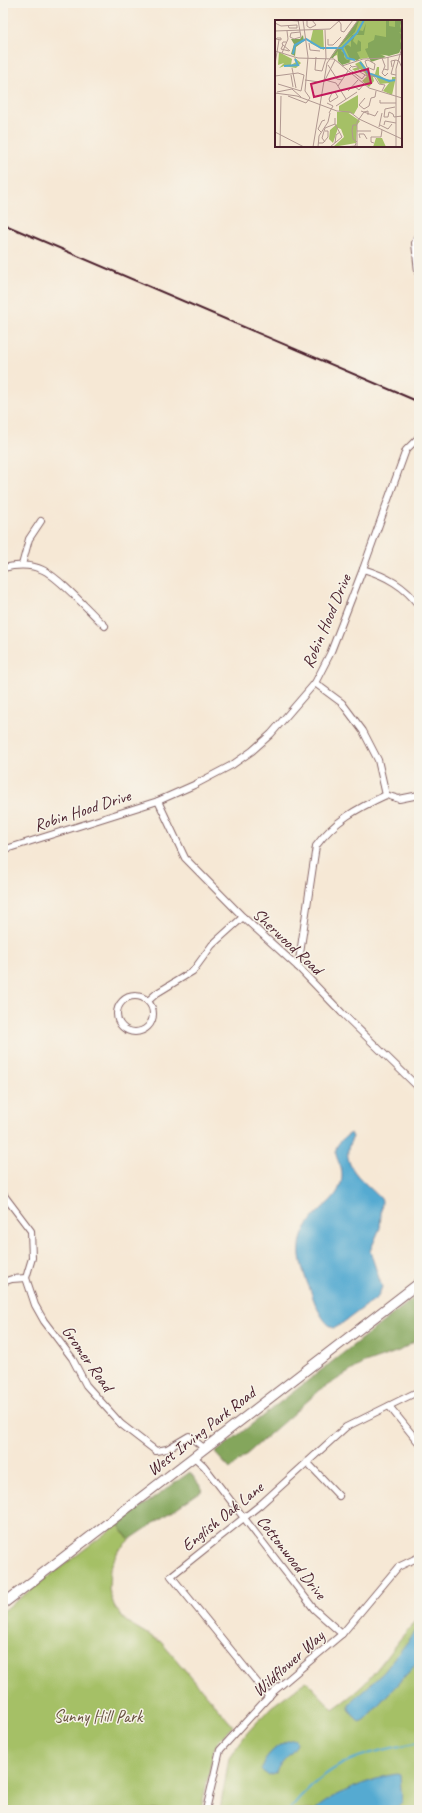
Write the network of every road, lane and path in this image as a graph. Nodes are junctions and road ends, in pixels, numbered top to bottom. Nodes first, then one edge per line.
1 (419, 232) edge
2 (418, 272) dead end
3 (419, 437) edge
4 (41, 521) dead end
5 (22, 565) junction
6 (3, 568) edge
7 (363, 569) junction
8 (419, 606) edge
9 (105, 626) dead end
10 (314, 683) junction
11 (419, 794) edge
12 (386, 795) junction
13 (158, 801) junction
14 (3, 850) edge
15 (243, 917) junction
16 (298, 967) junction
17 (148, 1001) junction
18 (419, 1088) edge
19 (3, 1194) edge
20 (26, 1278) junction
21 (3, 1282) edge
22 (419, 1283) edge
23 (419, 1391) edge
24 (389, 1406) junction
25 (419, 1443) edge
26 (204, 1448) junction
27 (194, 1457) junction
28 (307, 1462) junction
29 (339, 1496) dead end
30 (243, 1519) junction
31 (419, 1557) edge
32 (3, 1603) edge
33 (342, 1634) junction
34 (269, 1697) junction
35 (206, 1810) edge

1 - 2 street
3 - 7 street, Robin Hood Drive
4 - 5 street
5 - 6 street
5 - 9 street
7 - 8 street
7 - 10 street, Robin Hood Drive
10 - 12 street
10 - 13 street, Robin Hood Drive
11 - 12 street
12 - 16 street
13 - 14 street, Robin Hood Drive
13 - 15 street, Sherwood Road
15 - 16 street, Sherwood Road
15 - 17 street
16 - 18 street, Sherwood Road
17 - 17 street
19 - 20 street
20 - 21 street
20 - 26 street, Gromer Road
22 - 26 main road, West Irving Park Road
23 - 24 street, English Oak Lane
24 - 25 street
24 - 28 street, English Oak Lane
26 - 27 main road, West Irving Park Road
27 - 30 street, Cottonwood Drive
27 - 32 main road, West Irving Park Road
28 - 29 street
28 - 30 street, English Oak Lane
30 - 33 street, Cottonwood Drive
30 - 34 street, English Oak Lane
31 - 33 street, Wildflower Way
33 - 34 street, Wildflower Way
34 - 35 street, Wildflower Way

